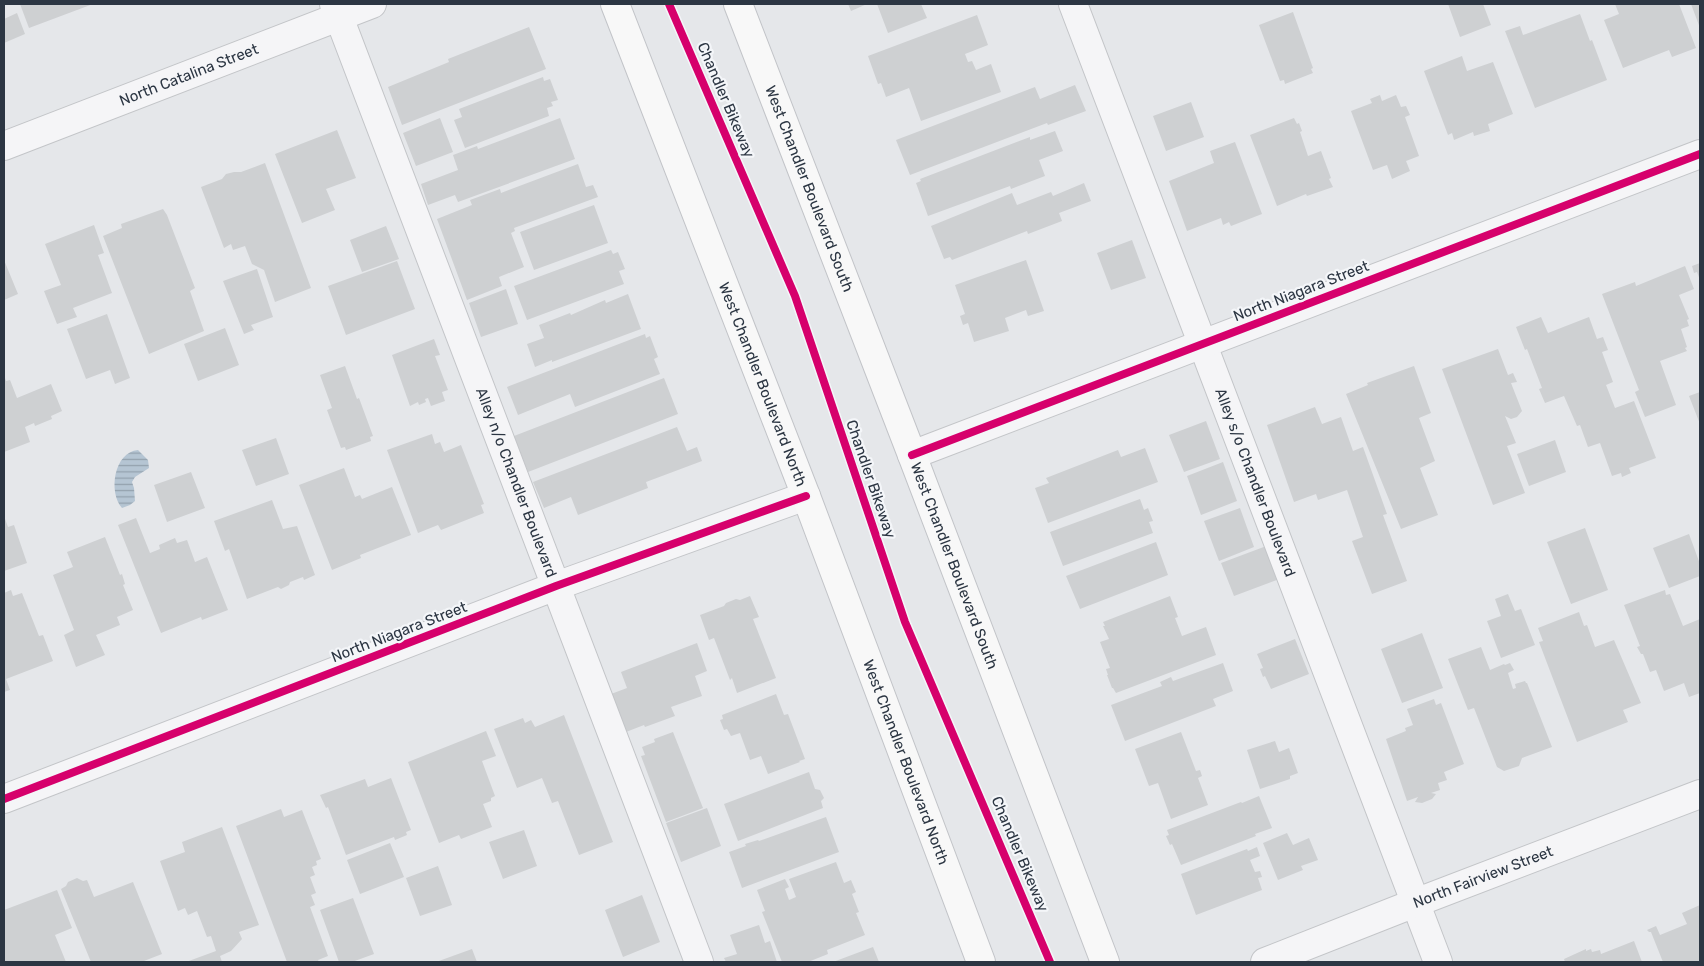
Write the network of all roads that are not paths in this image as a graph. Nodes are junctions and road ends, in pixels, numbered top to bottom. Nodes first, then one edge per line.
1 (372, 4) edge
2 (615, 4) edge
3 (738, 4) edge
4 (1072, 4) edge
5 (336, 10) edge
6 (4, 146) edge
7 (1700, 154) edge
8 (1202, 344) junction
9 (912, 455) junction
10 (806, 496) junction
11 (556, 586) junction
12 (1700, 794) edge
13 (4, 799) edge
14 (1415, 903) junction
15 (699, 962) edge
16 (981, 962) edge
17 (1105, 962) edge
18 (1265, 962) edge
19 (1438, 962) edge

1 - 5 street, North Catalina Street
2 - 10 main road, West Chandler Boulevard North
3 - 9 main road, West Chandler Boulevard South
4 - 8 street, Alley s/o Chandler Boulevard
5 - 6 street, North Catalina Street
5 - 11 street, Alley n/o Chandler Boulevard
7 - 8 street, North Niagara Street
8 - 9 street, North Niagara Street
8 - 14 street, Alley s/o Chandler Boulevard
9 - 17 main road, West Chandler Boulevard South
10 - 11 street, North Niagara Street
10 - 16 main road, West Chandler Boulevard North
11 - 13 street, North Niagara Street
11 - 15 street, Alley n/o Chandler Boulevard
12 - 14 street, North Fairview Street
14 - 18 street, North Fairview Street
14 - 19 street, Alley s/o Chandler Boulevard

